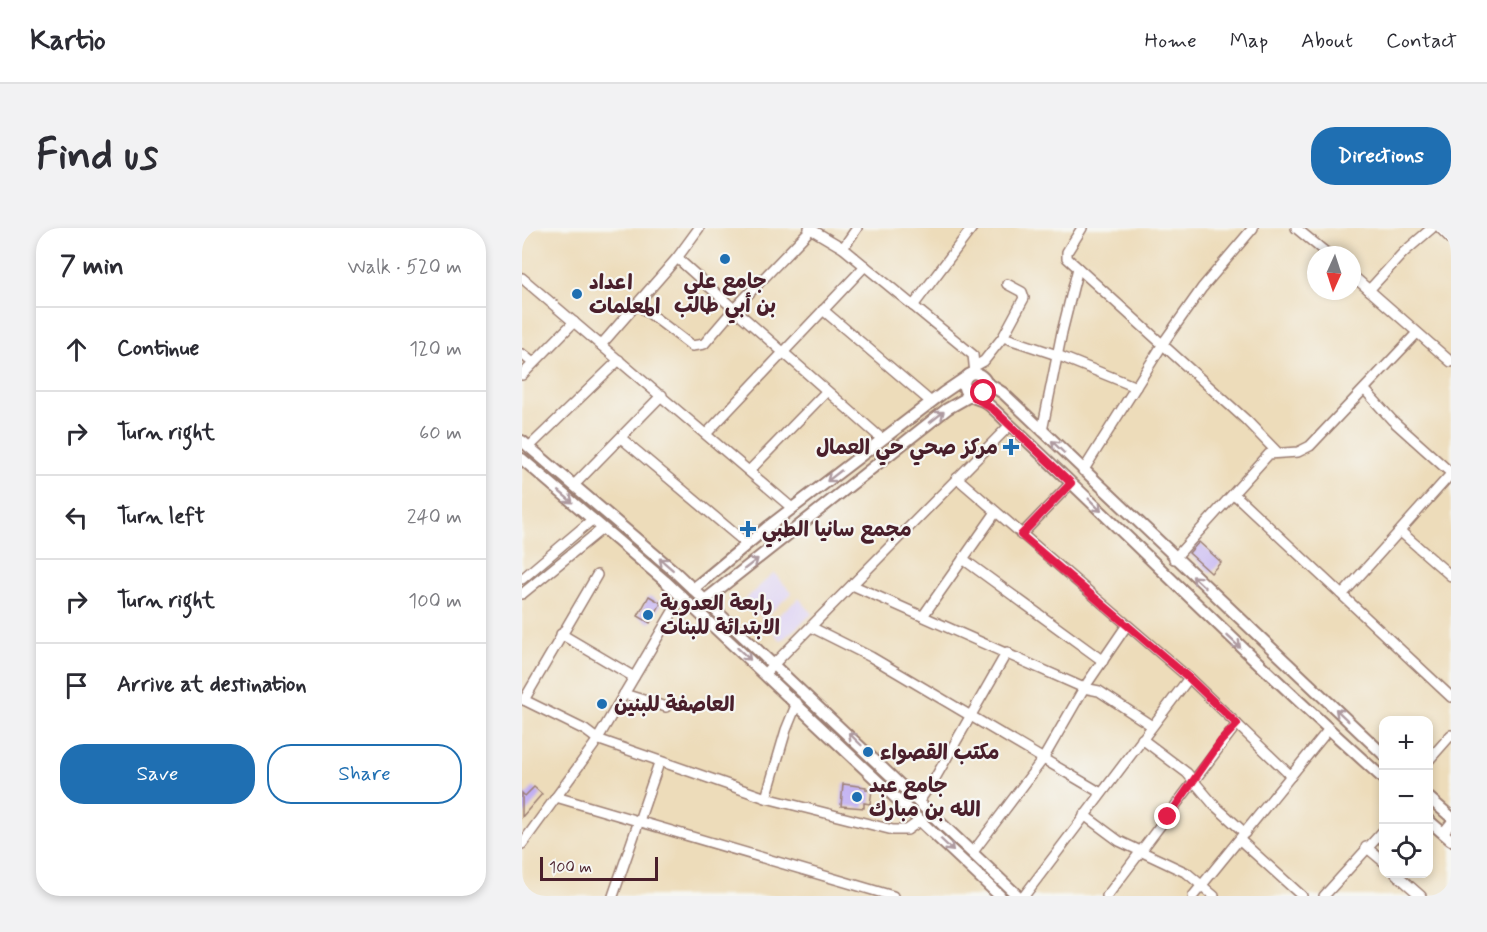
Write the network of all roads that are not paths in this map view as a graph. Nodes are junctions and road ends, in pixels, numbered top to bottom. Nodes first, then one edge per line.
1 (699, 228) edge
2 (857, 228) edge
3 (972, 228) edge
4 (1082, 228) edge
5 (1253, 228) edge
6 (1296, 228) edge
7 (1440, 228) edge
8 (810, 229) edge
9 (1427, 229) edge
10 (1451, 239) edge
11 (1318, 246) edge
12 (843, 248) junction
13 (677, 258) junction
14 (865, 266) junction
15 (1078, 268) junction
16 (522, 278) edge
17 (1361, 283) edge
18 (1007, 284) dead end
19 (1369, 290) junction
20 (637, 304) junction
21 (913, 306) junction
22 (734, 309) junction
23 (824, 310) junction
24 (574, 322) junction
25 (1417, 333) junction
26 (1003, 337) junction
27 (601, 345) junction
28 (1162, 345) junction
29 (782, 353) junction
30 (522, 354) edge
31 (1057, 355) junction
32 (619, 360) junction
33 (1451, 362) edge
34 (533, 363) junction
35 (972, 372) junction
36 (522, 375) edge
37 (987, 382) junction
38 (1136, 387) junction
39 (1365, 390) junction
40 (827, 391) junction
41 (662, 396) junction
42 (972, 396) junction
43 (931, 402) junction
44 (1010, 424) junction
45 (1042, 431) junction
46 (706, 434) junction
47 (621, 438) junction
48 (882, 439) junction
49 (525, 444) edge
50 (1277, 452) junction
51 (522, 459) edge
52 (749, 471) junction
53 (1083, 471) junction
54 (1451, 474) edge
55 (957, 478) junction
56 (1071, 483) junction
57 (574, 485) junction
58 (1234, 494) junction
59 (792, 508) junction
60 (996, 512) junction
61 (593, 519) junction
62 (603, 528) junction
63 (1401, 532) junction
64 (1021, 535) junction
65 (572, 537) junction
66 (747, 544) junction
67 (581, 546) junction
68 (963, 559) junction
69 (1174, 559) junction
70 (597, 575) dead end
71 (1451, 576) edge
72 (522, 579) edge
73 (852, 585) junction
74 (693, 589) junction
75 (522, 594) edge
76 (1343, 594) junction
77 (682, 596) junction
78 (705, 600) junction
79 (923, 616) junction
80 (1127, 625) junction
81 (811, 627) junction
82 (561, 634) junction
83 (1007, 652) junction
84 (1102, 661) junction
85 (774, 664) junction
86 (765, 673) junction
87 (634, 677) junction
88 (1189, 678) junction
89 (1084, 688) junction
90 (624, 694) junction
91 (1451, 697) edge
92 (523, 700) edge
93 (797, 703) junction
94 (666, 708) dead end
95 (971, 716) junction
96 (1237, 724) junction
97 (1152, 726) junction
98 (1329, 729) junction
99 (1451, 735) edge
100 (597, 739) junction
101 (1142, 739) junction
102 (1379, 751) edge
103 (1433, 755) edge
104 (1043, 759) junction
105 (659, 763) junction
106 (1379, 775) edge
107 (1291, 776) junction
108 (1193, 782) junction
109 (1101, 793) junction
110 (556, 797) junction
111 (915, 797) junction
112 (766, 798) junction
113 (1433, 801) edge
114 (902, 802) junction
115 (1084, 815) junction
116 (1451, 817) edge
117 (639, 820) junction
118 (921, 820) junction
119 (1451, 823) edge
120 (1432, 824) edge
121 (1379, 834) edge
122 (1242, 837) junction
123 (1447, 837) edge
124 (522, 844) edge
125 (1366, 847) junction
126 (973, 852) junction
127 (1141, 852) junction
128 (1379, 858) edge
129 (1401, 878) edge
130 (1201, 885) junction
131 (614, 896) edge
132 (893, 896) edge
133 (1000, 896) edge
134 (1018, 896) edge
135 (1024, 896) edge
136 (1107, 896) edge
137 (1192, 896) edge
138 (1214, 896) edge
139 (1302, 896) edge
140 (1324, 896) edge
141 (1421, 896) edge

1 - 13 street
2 - 12 street
3 - 21 street
4 - 15 street
5 - 28 street
6 - 11 street
7 - 10 street
8 - 12 street
8 - 22 street
9 - 19 street
12 - 14 street
13 - 20 street
13 - 22 street
14 - 21 street
14 - 23 street
15 - 28 street
15 - 31 street
16 - 24 street
17 - 19 street
18 - 26 street
19 - 25 street
20 - 22 street
20 - 27 street
21 - 35 street
22 - 29 street
23 - 29 street
23 - 43 street
24 - 27 street
24 - 34 street
25 - 33 street
25 - 39 street
26 - 31 street
26 - 35 street
27 - 32 street
28 - 38 street
28 - 50 street
29 - 40 street
29 - 46 street
30 - 34 street
31 - 38 street
31 - 45 street
32 - 41 street
32 - 49 street
34 - 36 street
35 - 37 street
35 - 42 street
35 - 43 street
37 - 42 street
37 - 45 street
38 - 53 street
39 - 50 street
39 - 54 street
40 - 48 street
40 - 52 street
41 - 46 street
41 - 47 street
42 - 44 street
78 -> 42 street
43 - 48 street
44 - 55 street
44 - 56 street
53 -> 45 street
46 - 52 street
47 - 57 street
47 - 66 street
48 -> 59 street
49 - 57 street
50 - 58 street
51 -> 61 street
52 - 59 street
53 - 69 street
54 - 63 street
55 - 60 street
55 - 73 street
56 - 64 street
56 -> 98 street
74 -> 57 street
58 - 69 street
58 - 76 street
59 - 66 street
60 - 64 street
60 - 68 street
61 - 62 street
61 - 65 street
62 - 67 street
62 - 77 street
63 - 71 street
63 - 76 street
64 - 80 street
65 - 67 street
65 - 72 street
66 - 74 street
67 - 75 street
68 - 79 street
68 - 84 street
102 -> 69 street
70 - 82 street
73 - 79 street
73 - 81 street
74 - 78 street
76 - 91 street
77 -> 86 street
77 - 87 street
78 - 85 street
79 - 83 street
80 - 84 street
80 - 88 street
81 - 85 street
81 - 95 street
82 - 87 street
82 - 92 street
83 - 89 street
83 - 95 street
84 - 89 street
85 - 86 street
111 -> 85 street
86 - 93 street
87 - 90 street
88 - 96 street
88 - 97 street
89 - 97 street
89 - 104 street
90 - 94 street
90 - 100 street
92 - 100 street
93 - 112 street
93 - 114 street
95 - 104 street
95 - 111 street
96 - 107 street
96 - 108 street
97 - 101 street
98 - 106 street
98 - 107 street
99 - 103 street
100 - 105 street
100 - 110 street
101 - 108 street
101 - 109 street
104 - 109 street
104 - 126 street
105 - 112 street
105 - 117 street
107 - 122 street
108 - 122 street
108 - 127 street
109 - 115 street
110 - 117 street
110 - 124 street
111 - 114 street
111 - 126 street
112 - 118 street
113 - 116 street
114 - 118 street
115 - 127 street
115 - 135 street
117 - 131 street
117 - 132 street
118 -> 133 street
119 - 123 street
120 - 123 street
121 - 125 street
122 - 130 street
122 - 139 street
125 - 128 street
125 - 140 street
126 - 134 street
127 - 130 street
127 - 136 street
129 - 141 street
130 - 137 street
130 - 138 street

